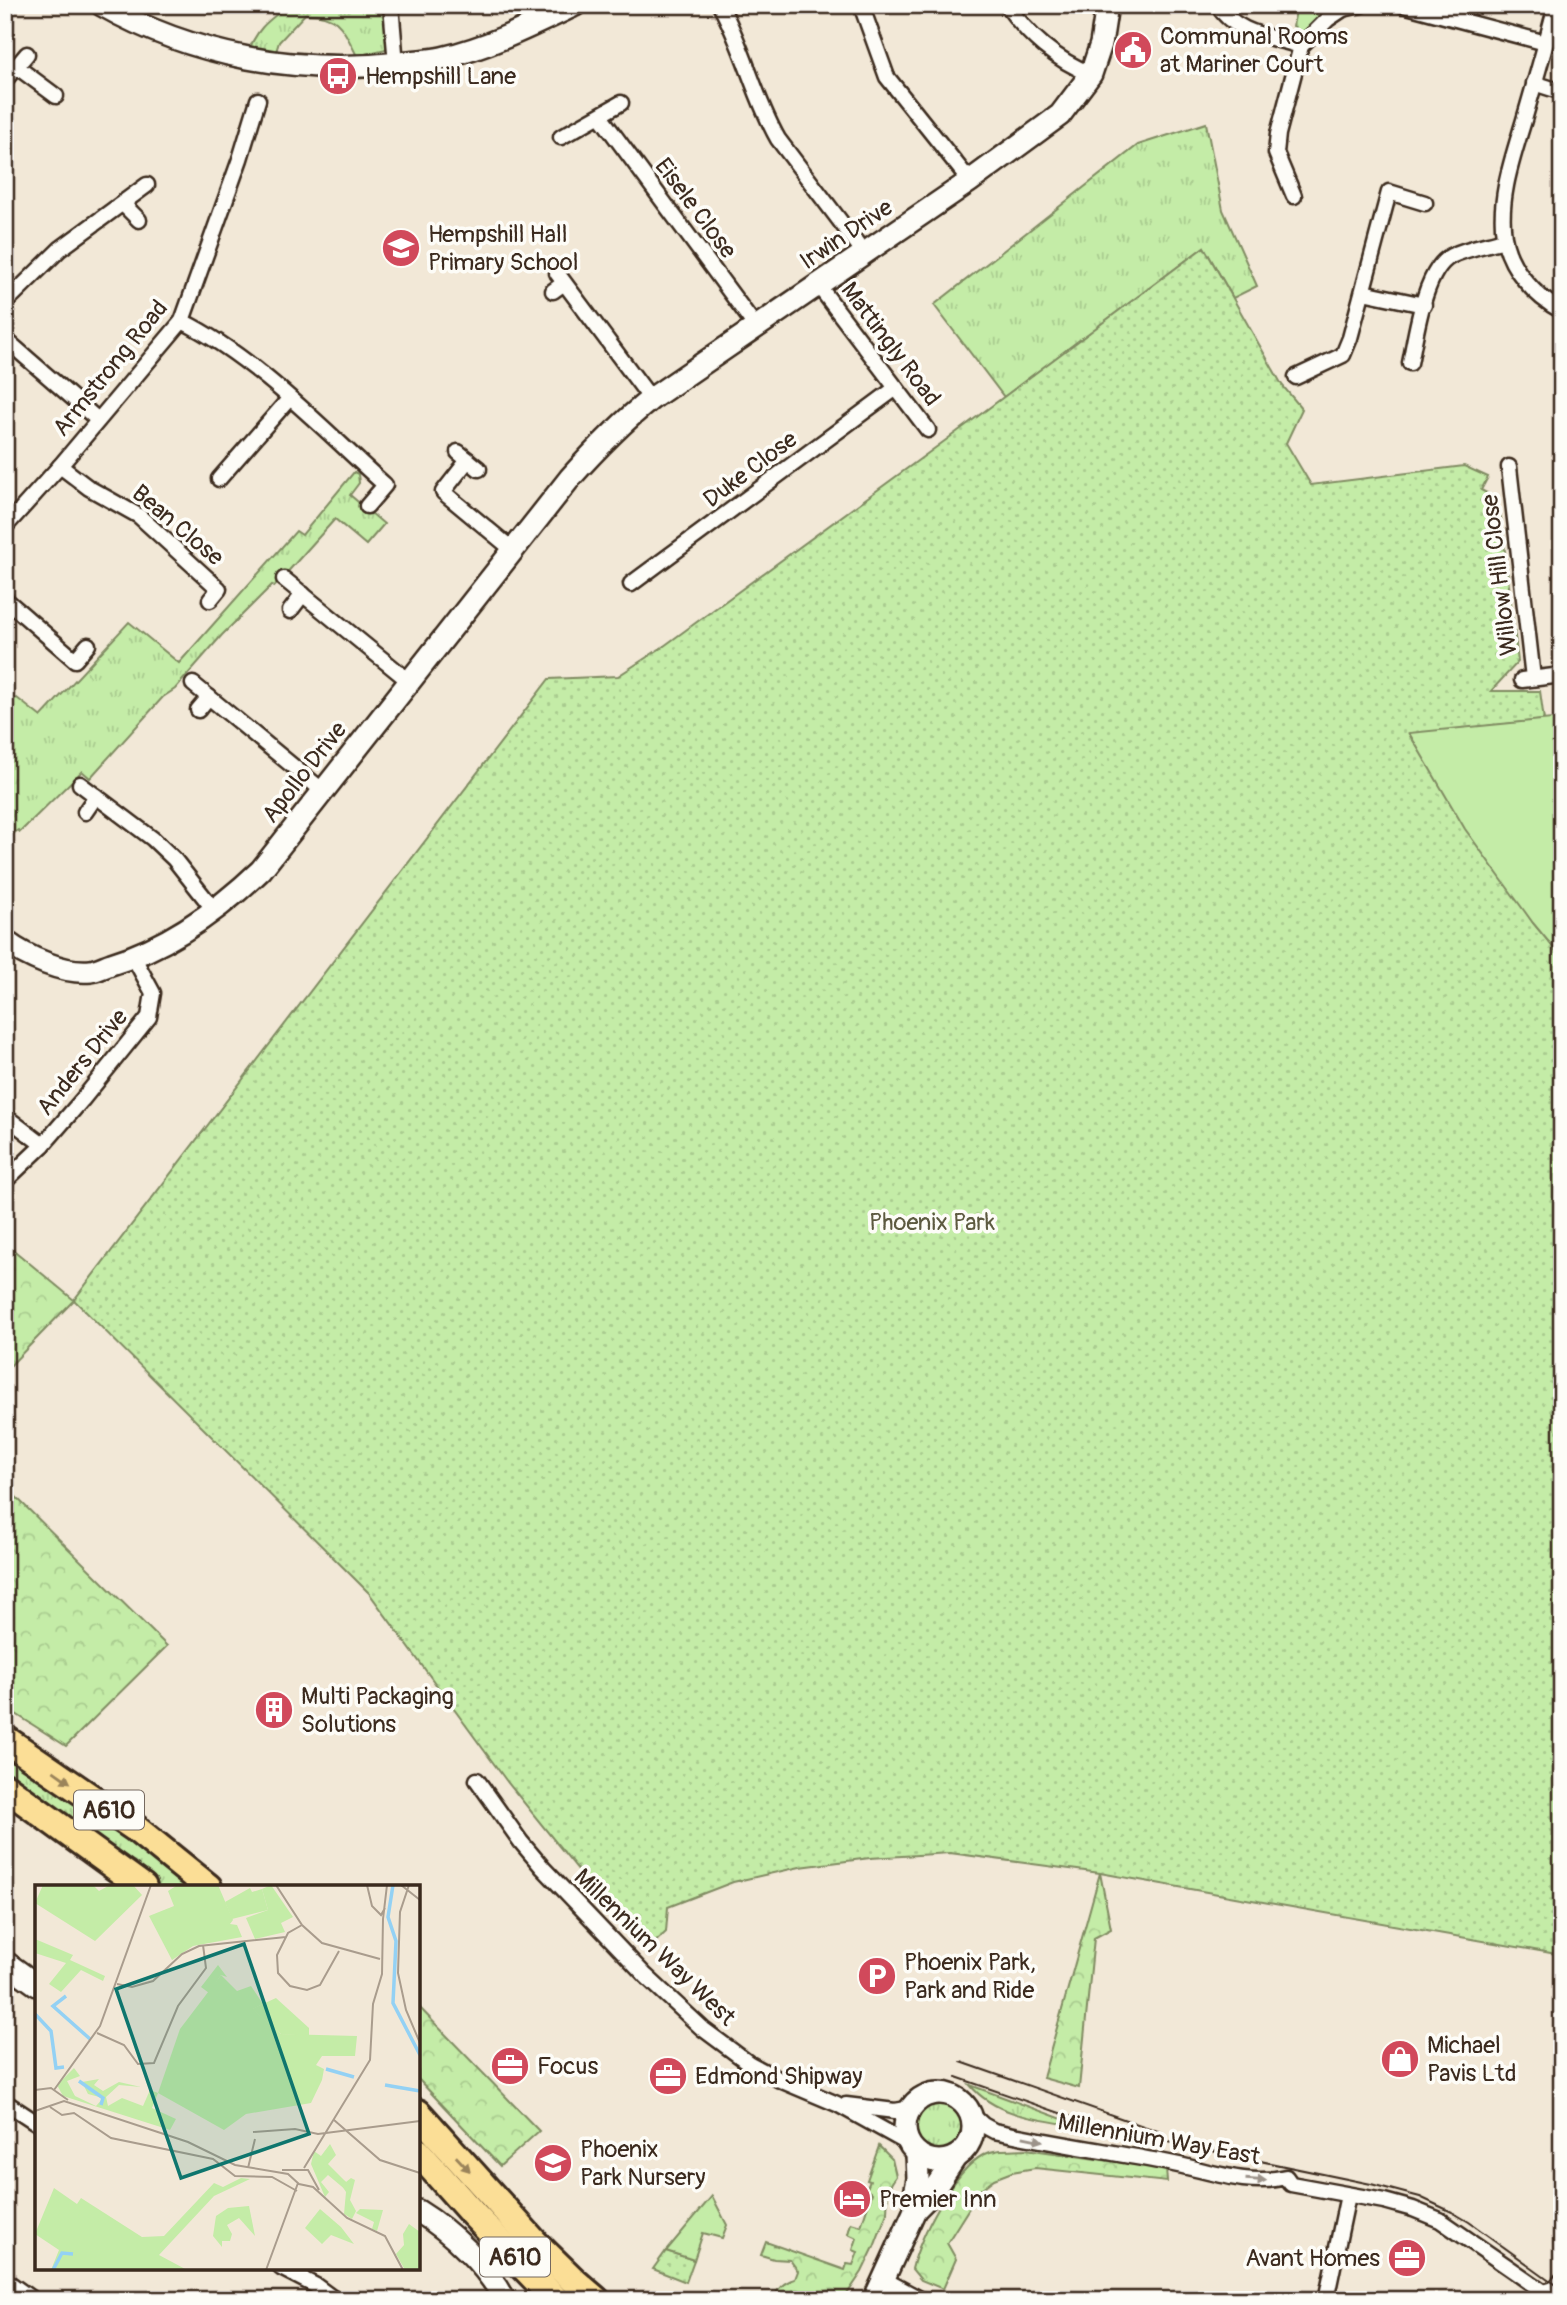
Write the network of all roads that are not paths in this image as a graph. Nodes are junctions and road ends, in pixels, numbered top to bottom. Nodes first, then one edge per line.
1 (102, 5) edge
2 (391, 5) edge
3 (575, 5) edge
4 (720, 5) edge
5 (861, 5) edge
6 (1007, 5) edge
7 (1107, 5) edge
8 (1219, 5) edge
9 (1362, 5) edge
10 (1403, 5) edge
11 (1556, 5) edge
12 (1546, 43) junction
13 (1301, 46) junction
14 (27, 54) dead end
15 (396, 64) junction
16 (17, 67) junction
17 (1091, 74) junction
18 (5, 80) edge
19 (1534, 83) junction
20 (1562, 92) edge
21 (56, 96) dead end
22 (258, 100) dead end
23 (621, 103) dead end
24 (600, 116) junction
25 (561, 138) dead end
26 (970, 181) junction
27 (147, 185) dead end
28 (1294, 196) dead end
29 (1425, 203) dead end
30 (123, 204) junction
31 (139, 220) dead end
32 (1504, 240) junction
33 (865, 254) junction
34 (558, 283) dead end
35 (818, 285) junction
36 (1363, 292) junction
37 (5, 303) edge
38 (1423, 305) junction
39 (1562, 311) edge
40 (182, 321) junction
41 (756, 327) junction
42 (5, 339) edge
43 (1410, 363) dead end
44 (1296, 377) dead end
45 (896, 388) junction
46 (289, 399) junction
47 (651, 399) junction
48 (99, 420) junction
49 (928, 430) dead end
50 (468, 460) dead end
51 (61, 466) junction
52 (1509, 467) dead end
53 (570, 478) joint
54 (219, 479) dead end
55 (1495, 486) dead end
56 (1511, 486) junction
57 (367, 506) dead end
58 (11, 509) edge
59 (5, 527) edge
60 (513, 550) junction
61 (284, 579) dead end
62 (631, 584) dead end
63 (303, 594) junction
64 (5, 598) edge
65 (210, 600) dead end
66 (290, 611) dead end
67 (88, 645) dead end
68 (1562, 675) edge
69 (409, 681) junction
70 (192, 684) dead end
71 (209, 697) junction
72 (198, 710) dead end
73 (80, 783) dead end
74 (323, 791) junction
75 (96, 796) junction
76 (85, 811) dead end
77 (215, 911) junction
78 (5, 941) edge
79 (134, 958) junction
80 (5, 1116) edge
81 (43, 1145) junction
82 (5, 1181) edge
83 (5, 1739) edge
84 (477, 1780) dead end
85 (5, 1787) edge
86 (140, 1885) edge
87 (206, 1885) edge
88 (5, 1962) edge
89 (35, 1984) edge
90 (5, 2102) edge
91 (837, 2104) junction
92 (912, 2108) junction
93 (971, 2114) junction
94 (420, 2115) edge
95 (35, 2122) edge
96 (913, 2149) junction
97 (420, 2154) edge
98 (955, 2158) junction
99 (1348, 2195) junction
100 (915, 2210) junction
101 (420, 2213) edge
102 (285, 2270) edge
103 (883, 2279) junction
104 (5, 2280) edge
105 (1562, 2280) edge
106 (33, 2300) edge
107 (335, 2300) edge
108 (505, 2300) edge
109 (556, 2300) edge
110 (596, 2300) edge
111 (874, 2300) edge
112 (922, 2300) edge
113 (1326, 2300) edge

1 - 15 street
2 - 15 street
3 - 15 street
4 - 33 street
5 - 26 street
6 - 17 street
7 - 17 street, Irwin Drive
8 - 13 street
9 - 13 street
10 - 12 street
11 - 12 street
12 - 19 street
13 - 28 street
14 - 16 street
16 - 18 street
16 - 21 street
17 - 26 street, Irwin Drive
19 - 20 street
19 - 32 street
22 - 40 street, Armstrong Road
23 - 24 street
24 - 25 street
24 - 41 street, Eisele Close
26 - 33 street, Irwin Drive
27 - 30 street
29 - 36 street
30 - 31 street
30 - 37 street
32 - 38 street
32 - 39 street
33 - 35 street, Irwin Drive
34 - 47 street
35 - 41 street, Irwin Drive
35 - 45 street, Mattingly Road
36 - 38 street
36 - 44 street
38 - 43 street
40 - 46 street
40 - 48 street, Armstrong Road
41 - 47 street, Irwin Drive
42 - 48 street
45 - 49 street, Mattingly Road
45 - 62 street, Duke Close
46 - 54 street
46 - 57 street
47 - 53 street, Irwin Drive
48 - 51 street, Armstrong Road
50 - 60 street
51 - 58 street, Armstrong Road
51 - 65 street, Bean Close
52 - 56 street, Willow Hill Close
53 - 60 street, Apollo Drive
55 - 56 street
56 - 68 street, Willow Hill Close
58 - 59 street, Armstrong Road
60 - 69 street, Apollo Drive
61 - 63 street
63 - 66 street
63 - 69 street
64 - 67 street
69 - 74 street, Apollo Drive
70 - 71 street
71 - 72 street
71 - 74 street
73 - 75 street
74 - 77 street, Apollo Drive
75 - 76 street
75 - 77 street
77 - 79 street, Apollo Drive
78 - 79 street, Apollo Drive
79 - 81 street, Anders Drive
80 - 81 street
81 - 82 street, Anders Drive
83 -> 87 highway, A610
84 - 91 street, Millennium Way West
85 - 86 highway, A610
88 - 89 street
90 - 95 street
91 - 92 street, Millennium Way West
91 - 96 street, Millennium Way West
92 - 93 street
92 - 96 street
93 - 98 street
93 -> 99 street, Millennium Way East
94 -> 110 highway, A610
96 - 98 street
96 - 100 street
97 - 109 highway, A610
98 - 100 street
99 - 105 street, Millennium Way East
99 - 113 street
100 - 103 street
101 - 108 street
102 - 107 street
103 - 111 street
103 - 112 street
104 - 106 street

